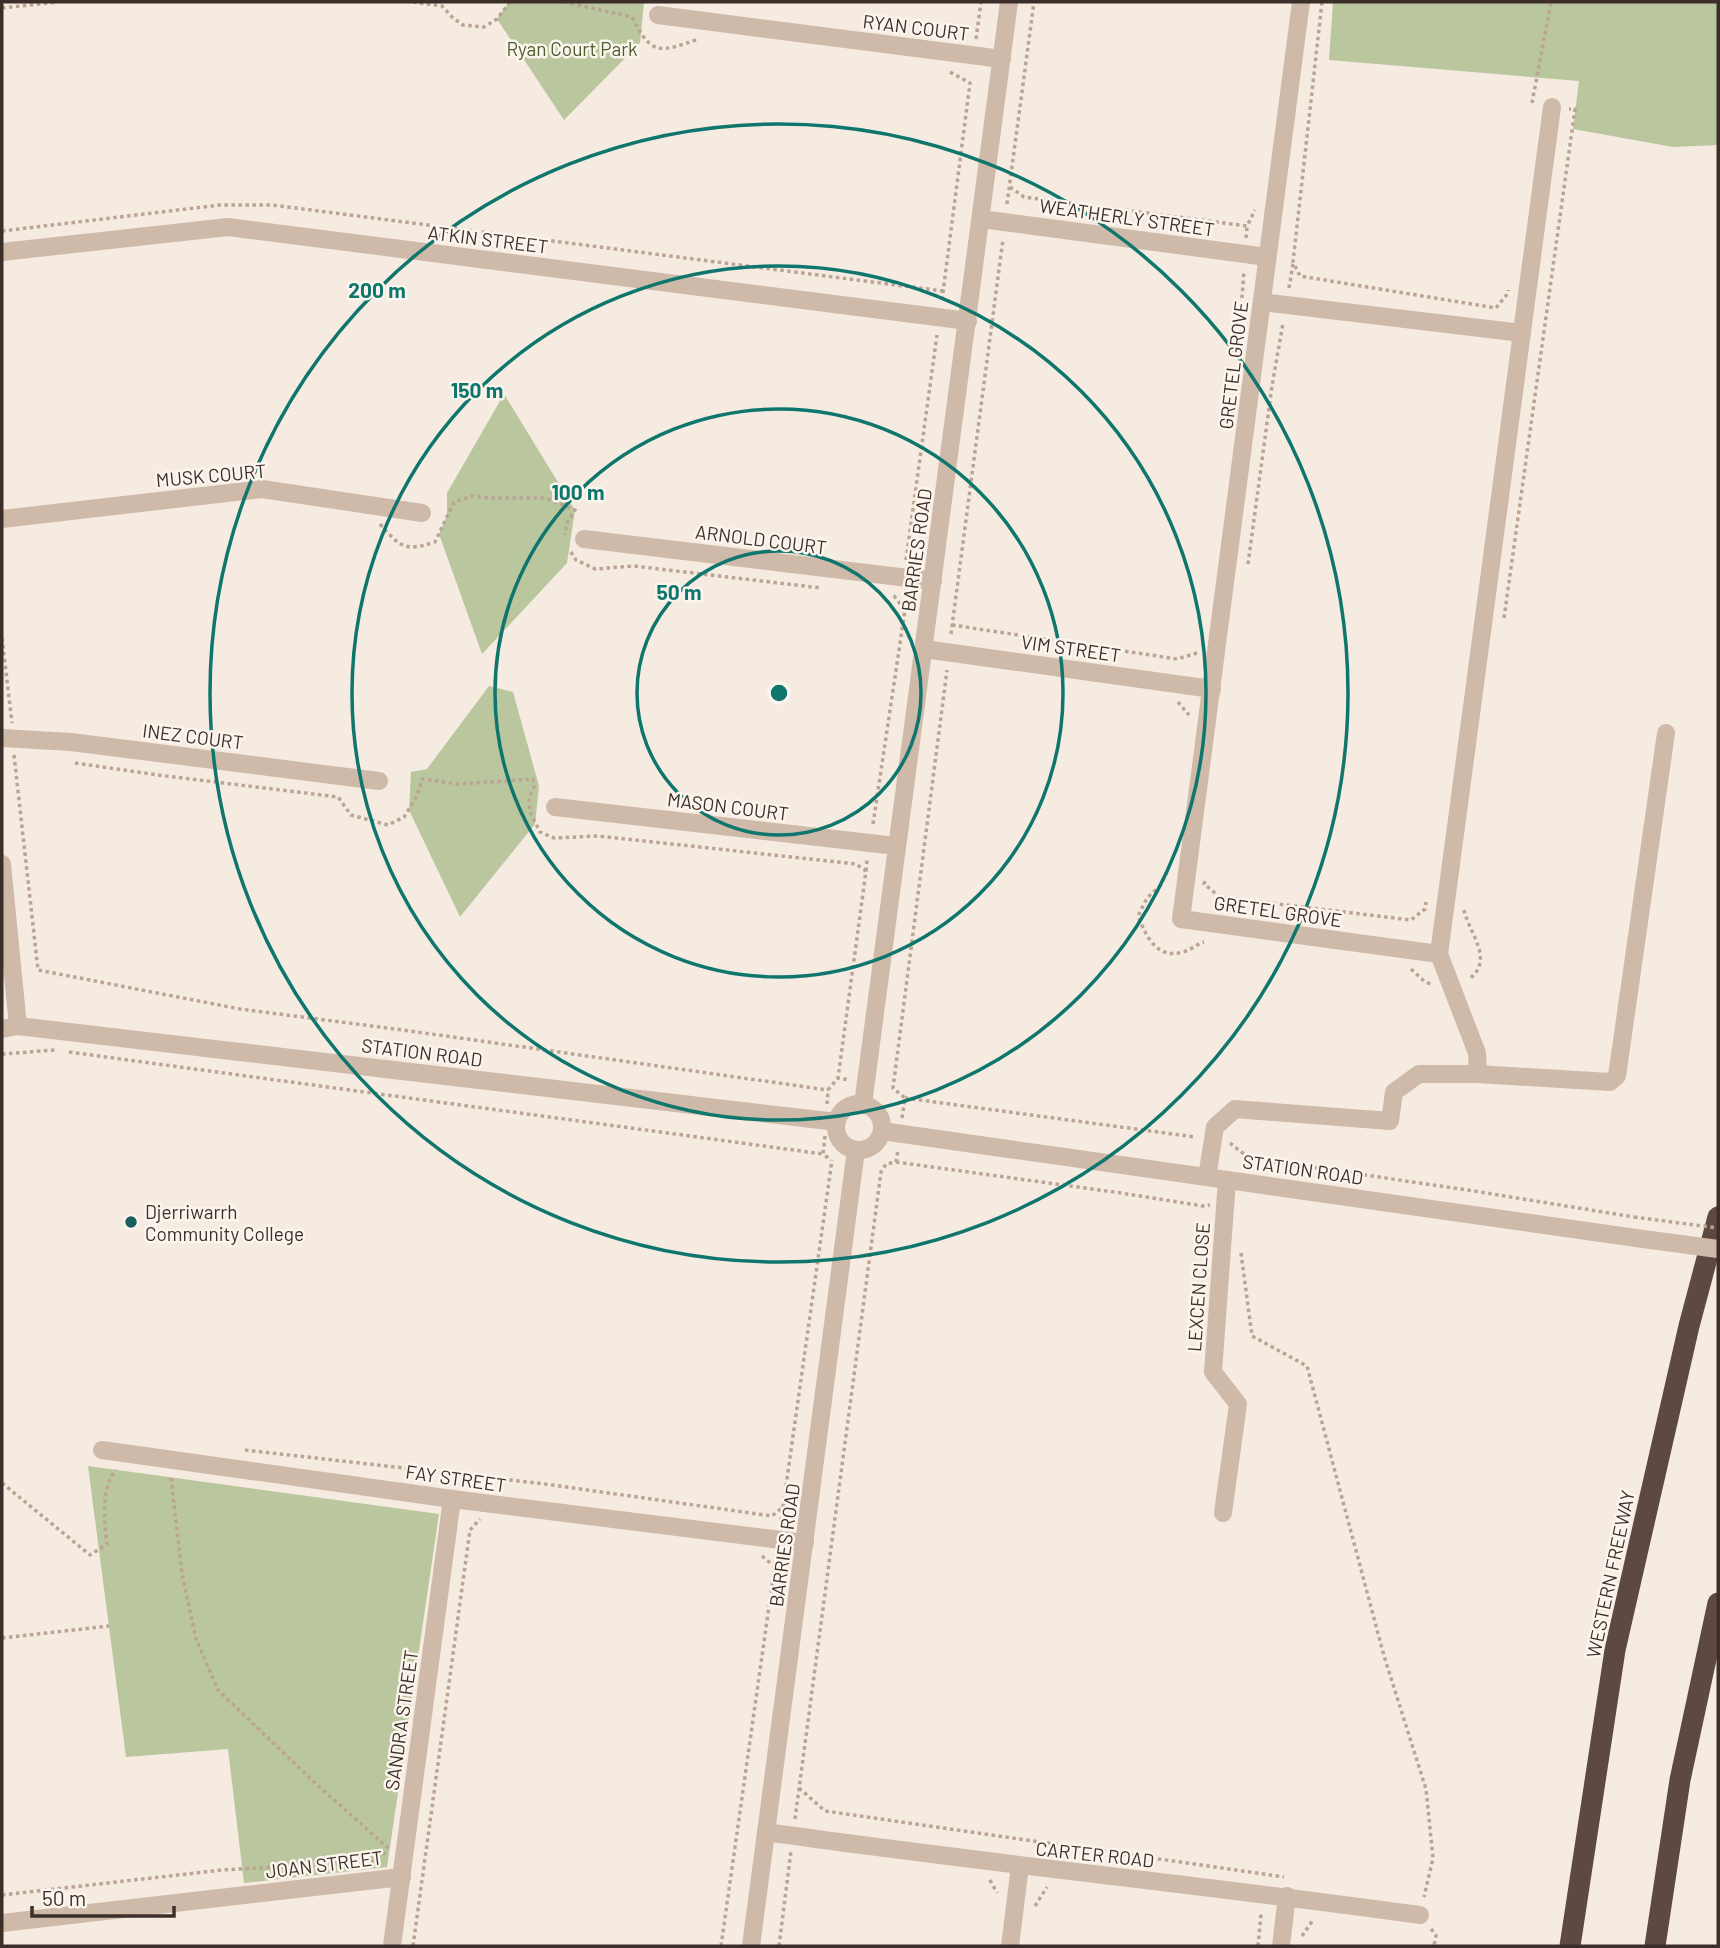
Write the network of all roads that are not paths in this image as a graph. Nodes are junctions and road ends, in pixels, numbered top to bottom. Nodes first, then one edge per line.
1 (1009, 2) edge
2 (1301, 2) edge
3 (658, 15) dead end
4 (1002, 59) junction
5 (1552, 107) road end
6 (981, 219) junction
7 (2, 253) edge
8 (1267, 257) junction
9 (1262, 302) junction
10 (968, 321) junction
11 (1522, 333) junction
12 (422, 513) dead end
13 (2, 519) edge
14 (577, 544) road end
15 (933, 581) junction
16 (923, 649) junction
17 (1212, 689) junction
18 (1666, 733) dead end
19 (10, 744) edge
20 (379, 781) dead end
21 (555, 807) dead end
22 (896, 846) junction
23 (2, 864) edge
24 (1439, 954) junction
25 (15, 988) junction
26 (2, 1015) edge
27 (10, 1027) edge
28 (1478, 1074) junction
29 (863, 1104) junction
30 (837, 1122) junction
31 (891, 1132) junction
32 (856, 1150) junction
33 (1207, 1177) junction
34 (1227, 1180) junction
35 (1718, 1217) edge
36 (1718, 1249) edge
37 (102, 1450) dead end
38 (451, 1507) junction
39 (1223, 1513) dead end
40 (805, 1543) junction
41 (1718, 1604) edge
42 (766, 1832) junction
43 (1020, 1866) junction
44 (402, 1877) junction
45 (1287, 1896) junction
46 (1420, 1915) road end
47 (2, 1923) edge
48 (392, 1946) edge
49 (751, 1946) edge
50 (1010, 1946) edge
51 (1281, 1946) edge
52 (1570, 1946) edge
53 (1655, 1946) edge

1 - 4 street, BARRIES ROAD
2 - 8 street, GRETEL GROVE
3 - 4 street, RYAN COURT
4 - 6 street, BARRIES ROAD
5 - 11 street
6 - 8 street, WEATHERLY STREET
6 - 10 street, BARRIES ROAD
7 - 10 street, ATKIN STREET
8 - 9 street, GRETEL GROVE
9 - 11 street
9 - 17 street, GRETEL GROVE
10 - 15 street, BARRIES ROAD
11 - 24 street
12 - 13 street, MUSK COURT
14 - 15 street, ARNOLD COURT
15 - 16 street, BARRIES ROAD
16 - 17 street, VIM STREET
16 - 22 street, BARRIES ROAD
17 - 24 street, GRETEL GROVE
18 - 28 street
19 - 20 street, INEZ COURT
21 - 22 street, MASON COURT
22 - 29 street, BARRIES ROAD
23 - 25 street
24 - 28 street
25 - 26 street
25 - 27 street
27 - 30 street, STATION ROAD
28 - 33 street
29 - 30 street
29 - 31 street
30 - 32 street
31 - 32 street
31 - 33 street, STATION ROAD
32 - 40 street, BARRIES ROAD
33 - 34 street, STATION ROAD
34 - 36 street, STATION ROAD, bridge
34 - 39 street, LEXCEN CLOSE
35 - 52 highway, WESTERN FREEWAY
37 - 38 street, FAY STREET
38 - 40 street, FAY STREET
38 - 44 street, SANDRA STREET
40 - 42 street, BARRIES ROAD
41 - 53 highway
42 - 43 street, CARTER ROAD
42 - 49 street, BARRIES ROAD
43 - 45 street, CARTER ROAD
43 - 50 street
44 - 47 street, JOAN STREET
44 - 48 street, SANDRA STREET
45 - 46 street, CARTER ROAD
45 - 51 street

